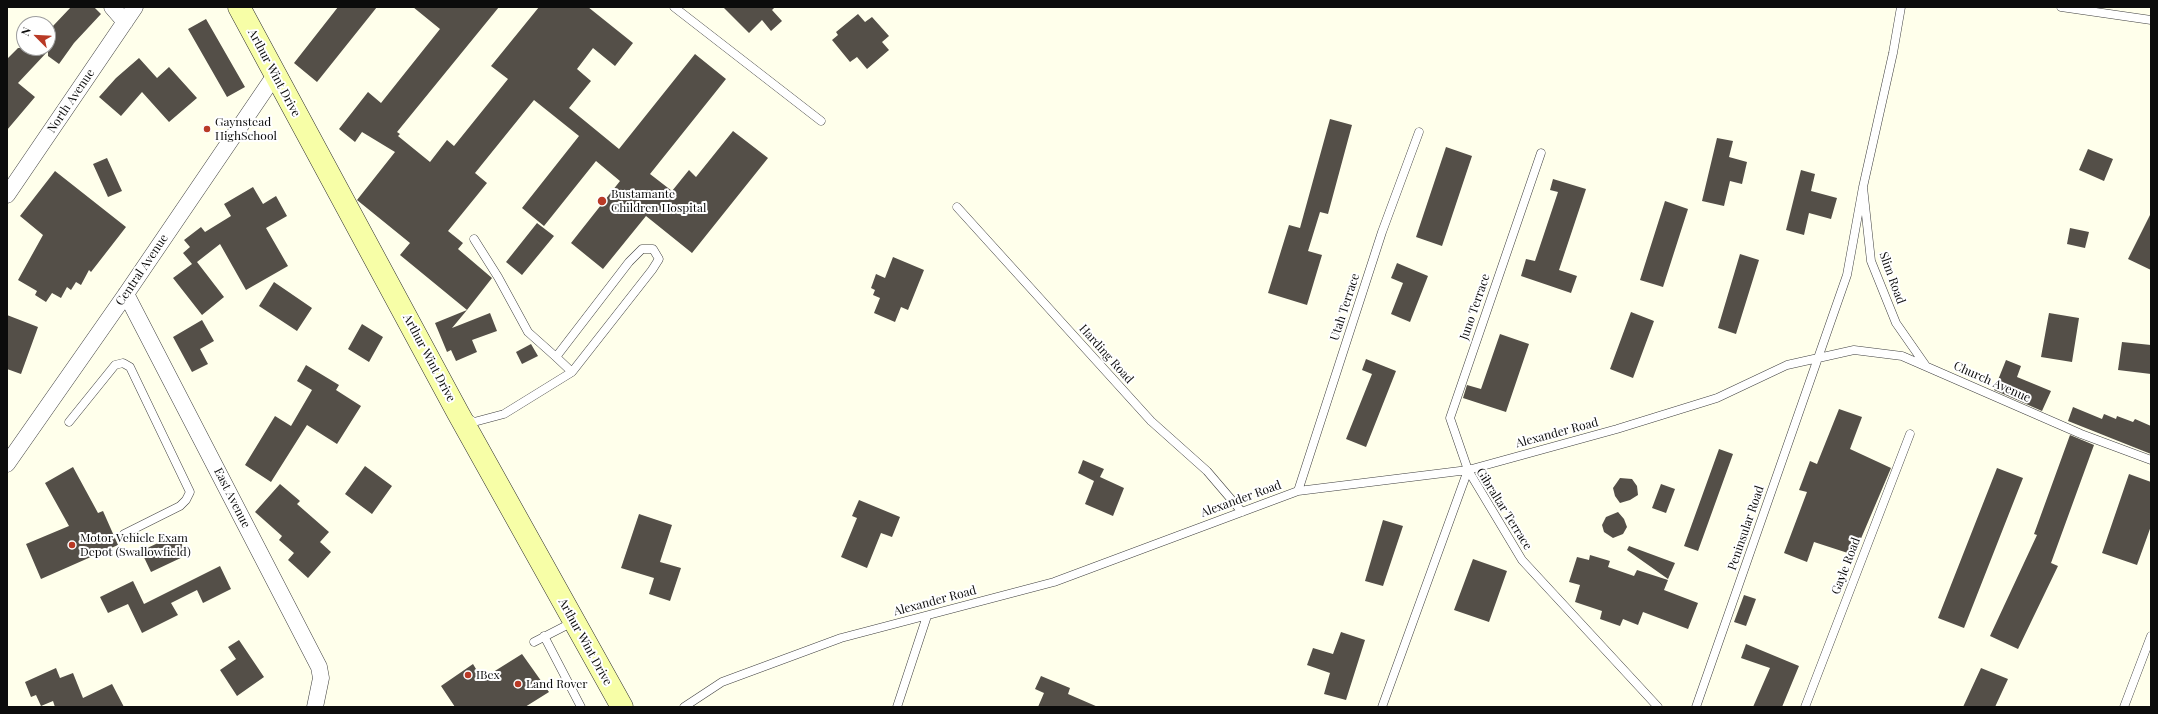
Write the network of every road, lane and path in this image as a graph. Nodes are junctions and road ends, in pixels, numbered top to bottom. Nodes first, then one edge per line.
1 (112, 7) edge
2 (135, 7) edge
3 (239, 7) edge
4 (674, 7) edge
5 (1901, 7) edge
6 (2061, 7) edge
7 (2151, 20) edge
8 (125, 22) junction
9 (275, 75) junction
10 (820, 121) dead end
11 (1419, 132) dead end
12 (1541, 153) dead end
13 (1863, 187) junction
14 (7, 195) edge
15 (957, 207) dead end
16 (474, 239) dead end
17 (126, 294) junction
18 (556, 357) junction
19 (1818, 358) junction
20 (1926, 366) junction
21 (572, 372) junction
22 (458, 413) junction
23 (69, 422) dead end
24 (1910, 434) dead end
25 (2151, 460) edge
26 (7, 464) edge
27 (1468, 470) junction
28 (1298, 491) junction
29 (1242, 512) junction
30 (124, 534) dead end
31 (927, 616) junction
32 (574, 621) junction
33 (544, 636) junction
34 (2151, 636) edge
35 (534, 642) dead end
36 (315, 707) edge
37 (581, 707) edge
38 (622, 707) edge
39 (684, 707) edge
40 (897, 707) edge
41 (1382, 707) edge
42 (1658, 707) edge
43 (1696, 707) edge
44 (1805, 707) edge
45 (2124, 707) edge

1 - 8 street
2 - 8 street, North Avenue
3 - 9 main road, Arthur Wint Drive
4 - 10 lane
5 - 13 lane, Slim Road
6 - 7 lane
8 - 14 street, North Avenue
9 - 17 street, Central Avenue
9 - 22 main road, Arthur Wint Drive
11 - 28 lane, Utah Terrace
12 - 27 lane, Juno Terrace
13 - 19 lane, Slim Road
13 - 20 lane, Slim Road
15 - 29 lane, Harding Road
16 - 18 lane
17 - 26 street, Central Avenue
17 - 36 street, East Avenue
18 - 21 lane
18 - 21 lane
19 - 20 lane, Church Avenue
19 - 27 lane, Alexander Road
19 - 43 lane, Peninsular Road
20 - 25 lane, Church Avenue
21 - 22 lane
22 - 32 main road, Arthur Wint Drive
23 - 30 lane
24 - 44 lane, Gayle Road
27 - 28 lane, Alexander Road
27 - 41 lane, Gibraltar Terrace
27 - 42 lane, Gibraltar Terrace
28 - 29 lane, Alexander Road
29 - 31 lane, Alexander Road
31 - 39 lane, Alexander Road
31 - 40 lane
32 - 33 lane
32 - 38 main road, Arthur Wint Drive
33 - 35 lane
33 - 37 lane
34 - 45 lane

